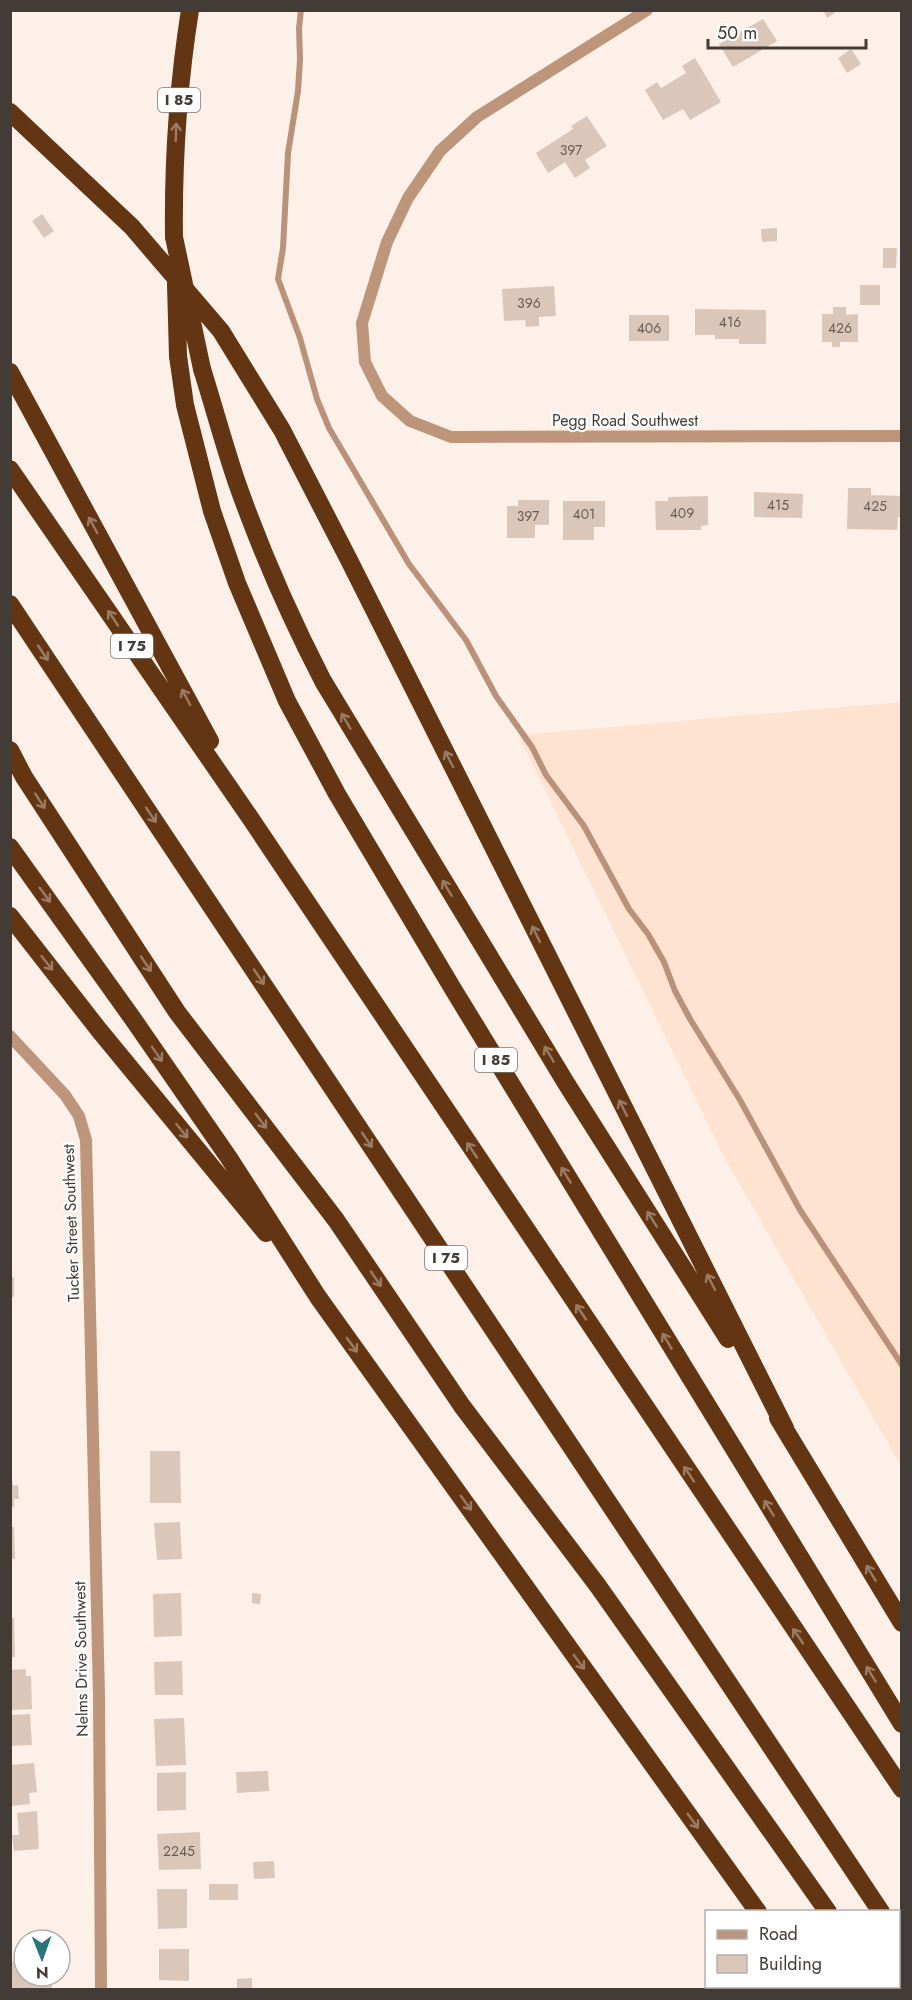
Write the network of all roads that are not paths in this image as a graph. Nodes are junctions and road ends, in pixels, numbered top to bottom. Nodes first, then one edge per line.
1 (190, 10) edge
2 (647, 10) edge
3 (10, 112) edge
4 (174, 237) junction
5 (10, 372) edge
6 (902, 436) edge
7 (10, 469) edge
8 (10, 604) edge
9 (10, 750) edge
10 (253, 822) junction
11 (10, 848) edge
12 (10, 916) edge
13 (10, 1036) edge
14 (318, 1297) junction
15 (90, 1327) joint
16 (785, 1428) junction
17 (902, 1623) edge
18 (902, 1724) edge
19 (902, 1789) edge
20 (718, 1856) junction
21 (751, 1910) edge
22 (757, 1910) edge
23 (827, 1910) edge
24 (880, 1910) edge
25 (101, 1989) edge

4 -> 1 highway, I 85
2 - 6 street, Pegg Road Southwest
16 -> 3 highway
16 -> 4 highway, bridge
18 -> 4 highway, I 85, bridge
10 -> 5 highway
10 -> 7 highway, I 75
8 -> 24 highway, I 75
9 -> 23 highway
19 -> 10 highway, I 75
11 -> 14 highway
12 -> 14 highway
13 - 15 street, Tucker Street Southwest
14 -> 20 highway
15 - 25 street, Nelms Drive Southwest
17 -> 16 highway
20 - 21 highway
20 - 22 highway

